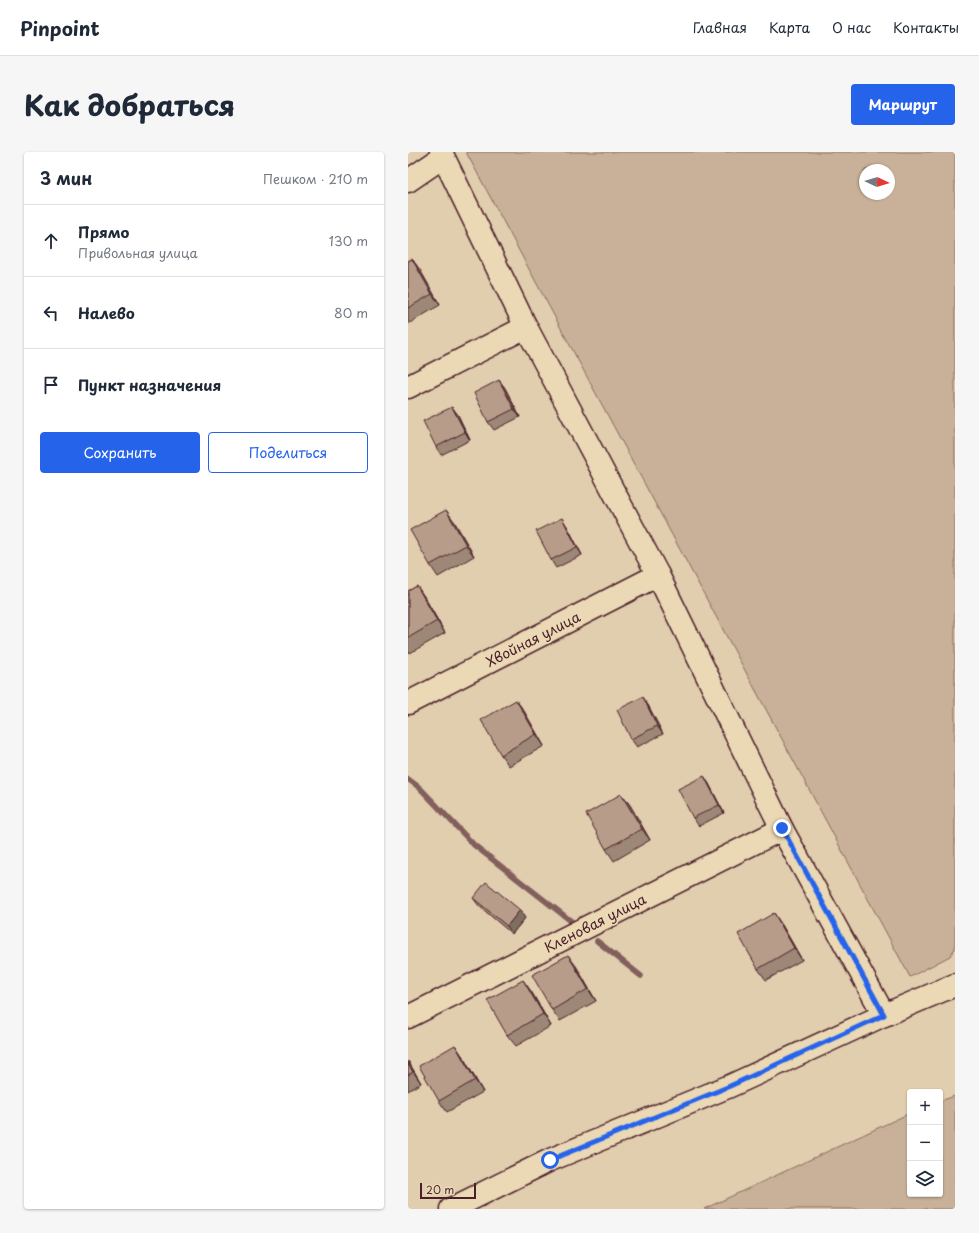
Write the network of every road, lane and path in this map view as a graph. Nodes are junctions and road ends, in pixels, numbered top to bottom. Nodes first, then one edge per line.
1 (442, 154) edge
2 (408, 181) edge
3 (526, 327) junction
4 (408, 387) edge
5 (658, 575) junction
6 (408, 703) edge
7 (782, 828) junction
8 (955, 985) edge
9 (884, 1015) junction
10 (408, 1017) edge
11 (451, 1209) edge

1 - 2 street
1 - 3 street
3 - 4 street
3 - 5 street
5 - 6 street, Хвойная улица
5 - 7 street
7 - 9 street
7 - 10 street, Кленовая улица
8 - 9 street
9 - 11 street

